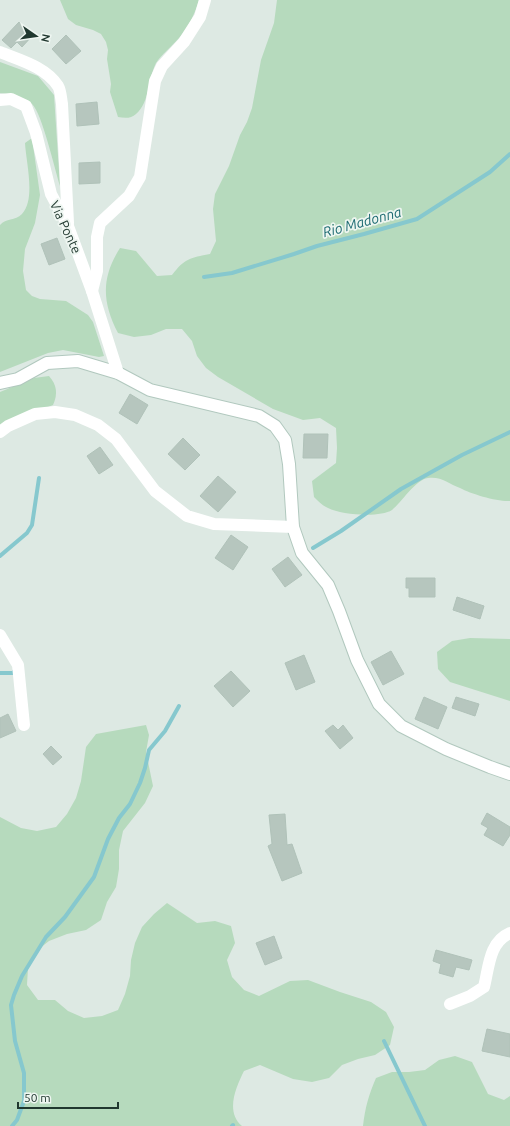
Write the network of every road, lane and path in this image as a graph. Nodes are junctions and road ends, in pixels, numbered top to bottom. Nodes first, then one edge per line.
1 (205, 0) edge
2 (0, 52) edge
3 (0, 100) edge
4 (68, 226) junction
5 (92, 291) junction
6 (118, 373) junction
7 (0, 383) edge
8 (0, 432) edge
9 (293, 527) junction
10 (0, 635) edge
11 (24, 725) dead end
12 (510, 774) edge
13 (510, 933) edge
14 (450, 1004) dead end

1 - 5 street
2 - 4 street
3 - 4 street, Via Ponte
4 - 5 street, Via Ponte
5 - 6 street, Via Ponte
6 - 7 street
6 - 9 street
8 - 9 street
9 - 12 street
10 - 11 street
13 - 14 street

